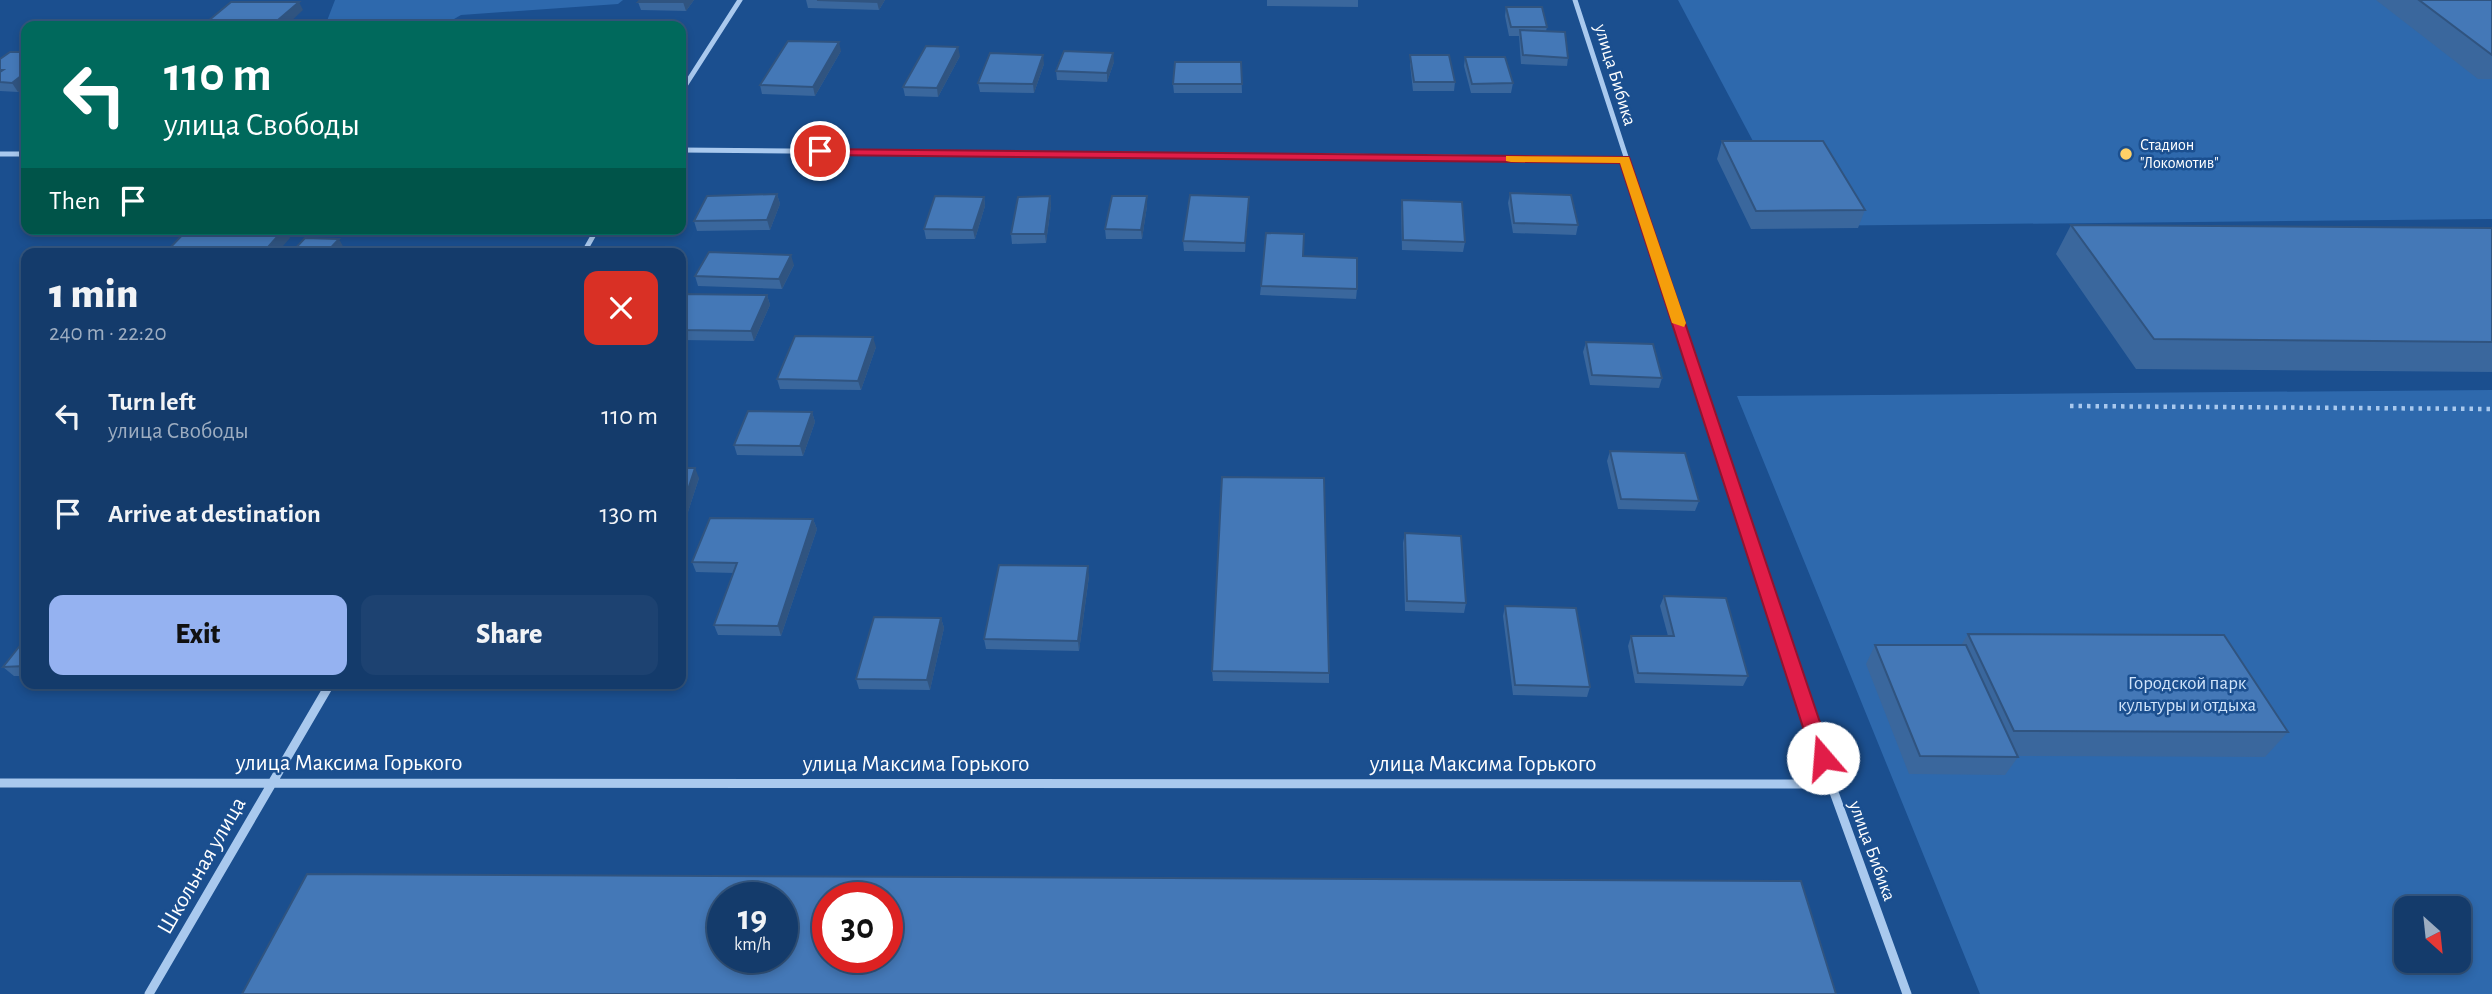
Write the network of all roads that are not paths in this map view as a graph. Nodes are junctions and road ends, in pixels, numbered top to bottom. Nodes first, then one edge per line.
1 (740, 0) edge
2 (1575, 0) edge
3 (686, 84) edge
4 (686, 150) edge
5 (0, 154) edge
6 (21, 154) edge
7 (1625, 159) junction
8 (327, 689) edge
9 (273, 782) junction
10 (0, 783) edge
11 (1831, 784) junction
12 (149, 994) edge
13 (1908, 994) edge

1 - 3 street
2 - 7 street, улица Бибика
4 - 7 street
5 - 6 street
7 - 11 street, улица Бибика
8 - 9 street, Школьная улица
9 - 10 street, улица Максима Горького
9 - 11 street, улица Максима Горького
9 - 12 street, Школьная улица
11 - 13 street, улица Бибика

